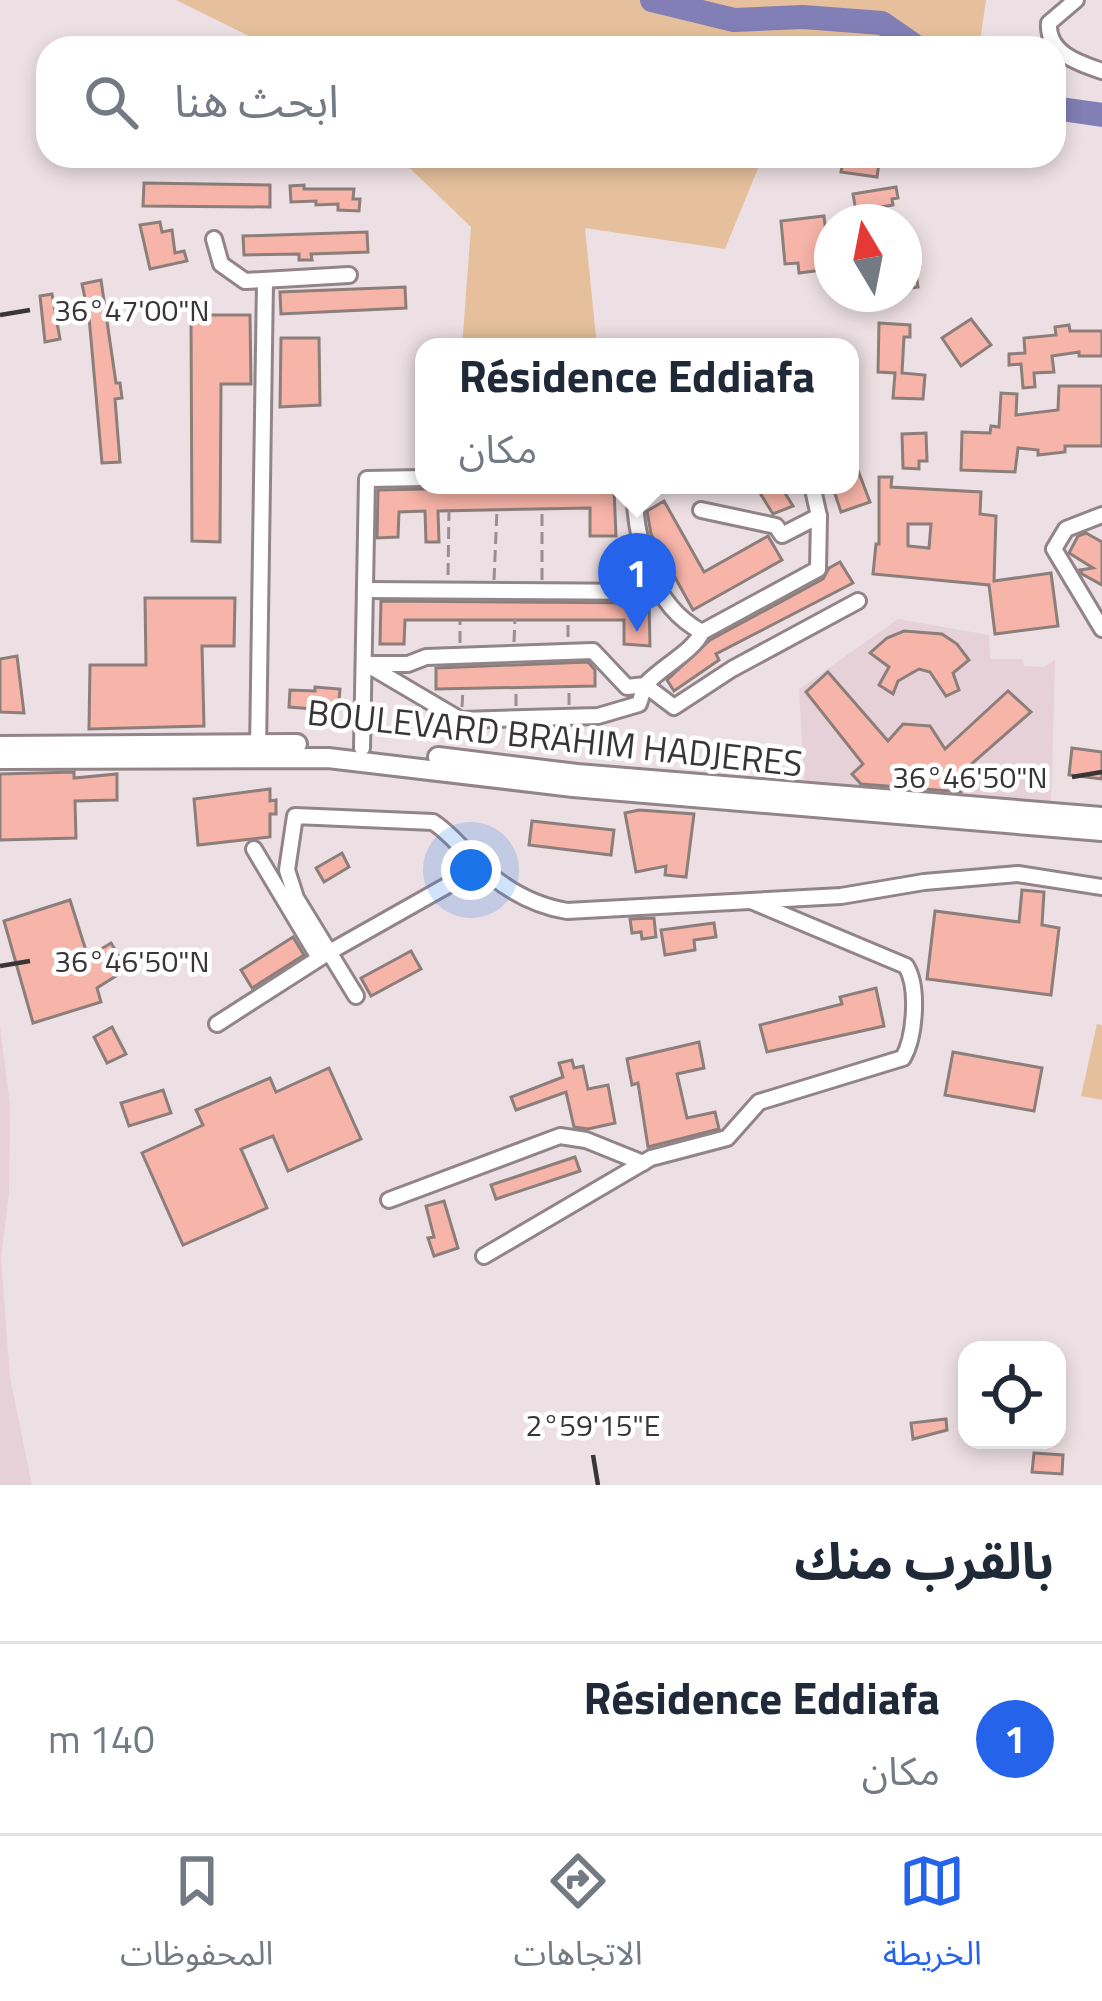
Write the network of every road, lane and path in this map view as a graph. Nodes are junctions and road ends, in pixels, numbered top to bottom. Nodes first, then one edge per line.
1 (1076, 0) edge
2 (1048, 36) edge
3 (1066, 55) edge
4 (1102, 70) edge
5 (214, 238) dead end
6 (349, 275) dead end
7 (265, 281) junction
8 (415, 478) edge
9 (635, 494) edge
10 (814, 494) edge
11 (497, 510) dead end
12 (542, 510) dead end
13 (700, 510) dead end
14 (449, 511) dead end
15 (819, 516) junction
16 (1096, 516) edge
17 (1102, 529) edge
18 (366, 590) junction
19 (447, 591) junction
20 (494, 591) junction
21 (542, 591) junction
22 (660, 592) junction
23 (858, 601) dead end
24 (515, 620) dead end
25 (460, 621) dead end
26 (568, 621) dead end
27 (1102, 629) edge
28 (702, 632) junction
29 (568, 652) junction
30 (513, 654) junction
31 (460, 656) junction
32 (366, 664) junction
33 (645, 685) junction
34 (0, 746) edge
35 (362, 748) junction
36 (258, 750) junction
37 (0, 759) edge
38 (1102, 817) edge
39 (1102, 831) edge
40 (254, 849) dead end
41 (480, 867) junction
42 (1102, 887) edge
43 (746, 899) junction
44 (323, 956) junction
45 (356, 996) dead end
46 (217, 1024) dead end
47 (643, 1163) junction
48 (388, 1200) dead end
49 (484, 1256) dead end

1 - 2 street
3 - 4 street
5 - 7 street
6 - 7 street
7 - 36 street
8 - 18 street
9 - 22 street
10 - 15 street
11 - 20 path
12 - 21 path
13 - 15 street
14 - 19 path
15 - 28 street
16 - 17 street
16 - 27 street
18 - 19 street
18 - 32 street
19 - 20 street
20 - 21 street
21 - 22 street
22 - 28 street
23 - 33 street
24 - 30 path
25 - 31 path
26 - 29 path
28 - 33 street
29 - 30 street
29 - 33 street
30 - 31 street
31 - 32 street
32 - 33 street
32 - 35 street
34 - 36 main road, BOULEVARD BRAHIM HADJERES
35 - 36 main road, BOULEVARD BRAHIM HADJERES
35 - 38 main road, BOULEVARD BRAHIM HADJERES
36 - 37 main road
36 - 39 main road
40 - 44 street
41 - 43 street
41 - 44 street
41 - 44 street
42 - 43 street
43 - 47 street
44 - 45 street
44 - 46 street
47 - 48 street
47 - 49 street

